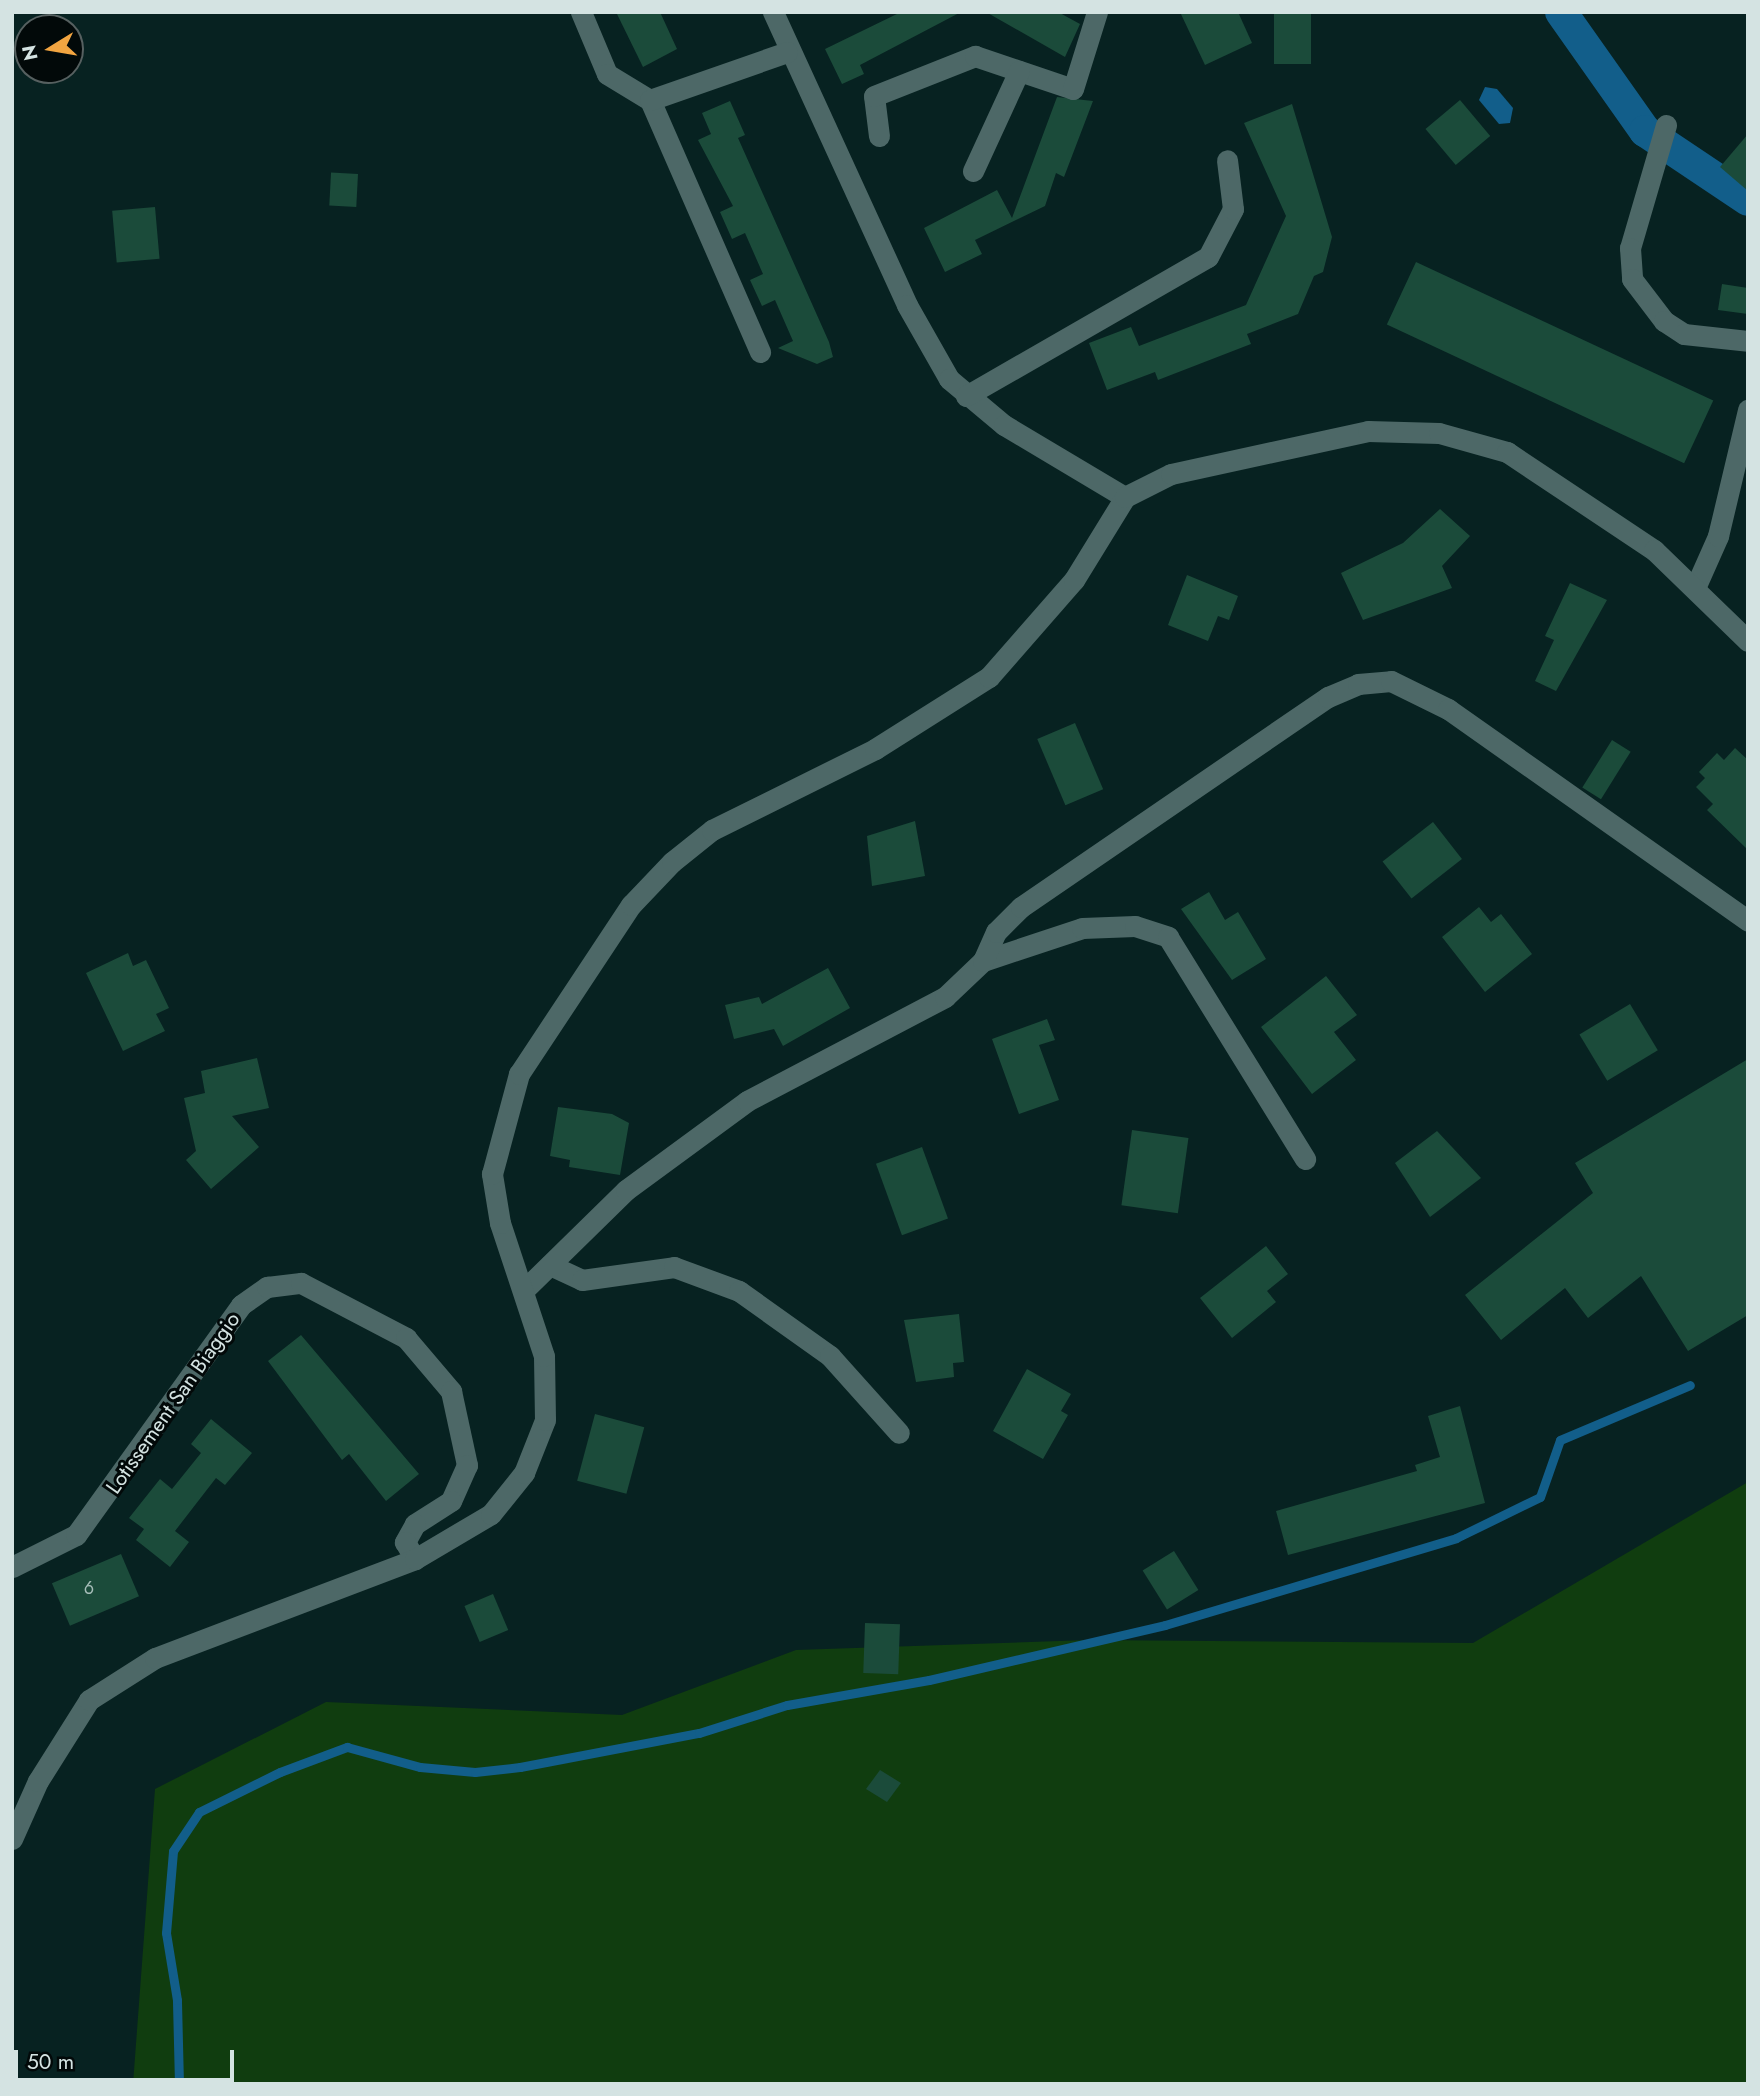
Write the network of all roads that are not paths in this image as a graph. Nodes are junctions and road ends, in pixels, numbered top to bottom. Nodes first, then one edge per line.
1 (581, 12) edge
2 (773, 12) edge
3 (1097, 12) edge
4 (787, 52) junction
5 (1019, 71) junction
6 (650, 100) junction
7 (1665, 125) dead end
8 (880, 136) dead end
9 (1227, 160) dead end
10 (973, 171) dead end
11 (1748, 341) edge
12 (760, 352) dead end
13 (966, 396) junction
14 (1748, 410) edge
15 (1125, 497) junction
16 (1695, 588) junction
17 (1748, 641) edge
18 (1748, 921) edge
19 (983, 961) junction
20 (1305, 1160) dead end
21 (550, 1265) junction
22 (526, 1288) junction
23 (900, 1433) dead end
24 (415, 1559) junction
25 (12, 1567) edge
26 (12, 1839) edge

1 - 6 street
2 - 4 street
3 - 5 street
4 - 6 street
4 - 13 street
5 - 8 street
5 - 10 street
6 - 12 street
7 - 11 street
9 - 13 street
13 - 15 street
14 - 16 street
15 - 16 street
15 - 22 street
16 - 17 street
18 - 19 street
19 - 20 street
19 - 21 street
21 - 22 street
21 - 23 street
22 - 24 street
24 - 25 street, Lotissement San Biaggio
24 - 26 street

